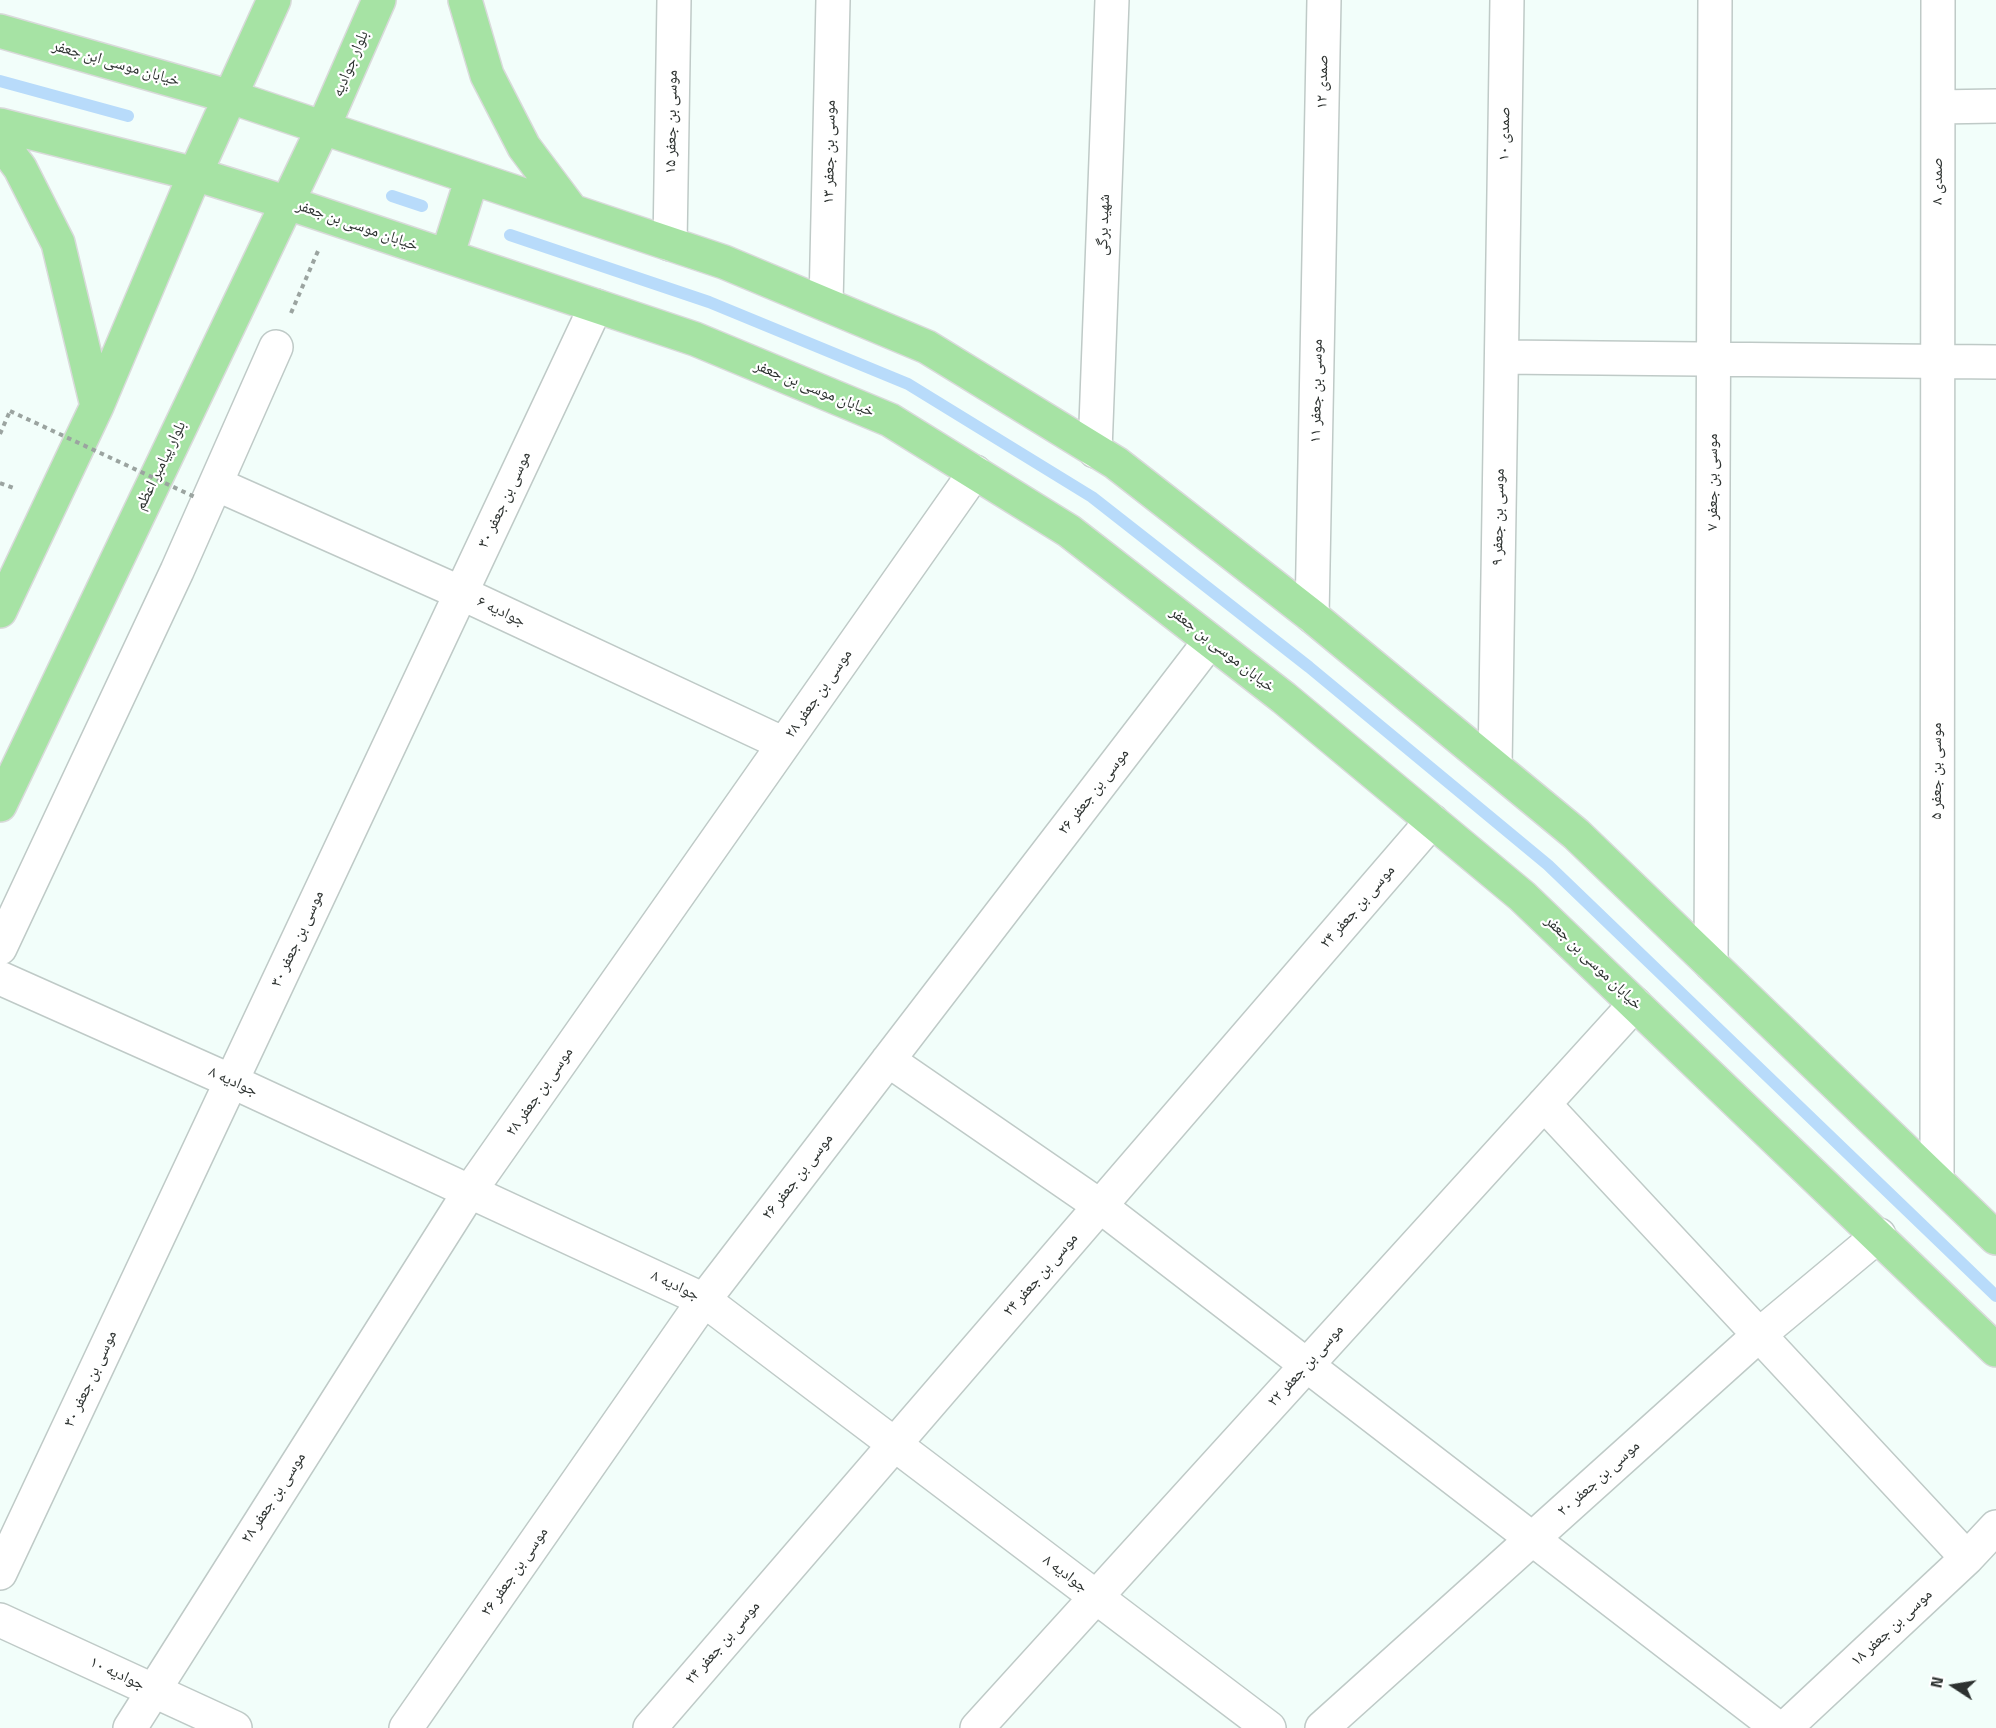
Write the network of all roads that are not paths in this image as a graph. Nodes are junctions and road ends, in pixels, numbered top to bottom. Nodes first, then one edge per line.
1 (274, 0) edge
2 (379, 0) edge
3 (465, 0) edge
4 (674, 0) edge
5 (833, 0) edge
6 (1112, 0) edge
7 (1324, 0) edge
8 (1507, 0) edge
9 (1715, 0) edge
10 (1938, 0) edge
11 (0, 31) edge
12 (231, 97) junction
13 (1996, 106) edge
14 (1938, 107) junction
15 (0, 125) edge
16 (323, 128) junction
17 (0, 141) edge
18 (1321, 165) joint
19 (195, 174) junction
20 (472, 178) junction
21 (288, 203) junction
22 (572, 211) junction
23 (670, 244) junction
24 (447, 256) junction
25 (1503, 268) joint
26 (826, 304) junction
27 (597, 306) junction
28 (276, 347) road end
29 (1502, 357) junction
30 (1714, 359) junction
31 (1938, 362) junction
32 (1996, 362) edge
33 (97, 406) junction
34 (1095, 451) junction
35 (975, 472) junction
36 (206, 491) junction
37 (461, 594) junction
38 (0, 611) edge
39 (1312, 616) junction
40 (1210, 641) junction
41 (784, 744) junction
42 (1495, 767) junction
43 (0, 805) edge
44 (1432, 822) junction
45 (0, 948) edge
46 (1711, 964) junction
47 (0, 978) edge
48 (1635, 1004) junction
49 (888, 1060) junction
50 (231, 1081) junction
51 (1544, 1104) junction
52 (1937, 1180) junction
53 (470, 1191) junction
54 (1100, 1206) junction
55 (1879, 1235) junction
56 (1996, 1238) edge
57 (704, 1300) junction
58 (1759, 1335) junction
59 (1996, 1350) edge
60 (1306, 1366) junction
61 (895, 1444) junction
62 (1996, 1527) edge
63 (1532, 1540) junction
64 (1967, 1558) junction
65 (0, 1573) edge
66 (1096, 1597) junction
67 (0, 1620) edge
68 (152, 1690) junction
69 (130, 1728) edge
70 (235, 1728) edge
71 (406, 1728) edge
72 (650, 1728) edge
73 (977, 1728) edge
74 (1269, 1728) edge
75 (1322, 1728) edge
76 (1778, 1728) edge
77 (1785, 1728) edge

1 - 12 main road
2 - 16 main road, بلوار جوادیه
3 - 22 main road
4 - 23 street, موسی بن جعفر ۱۵
5 - 26 street, موسی بن جعفر ۱۳
6 - 34 street, شهید برگی
7 - 18 street, صمدی ۱۲
8 - 25 street, صمدی ۱۰
9 - 30 street, موسی بن جعفر ۷
10 - 14 street, صمدی ۸
11 - 12 main road, خیابان موسی ابن جعفر
12 - 16 main road, خیابان موسی ابن جعفر
12 - 19 main road
13 - 14 street
14 - 31 street, صمدی ۸
15 - 19 main road
16 - 20 main road
16 - 21 main road, بلوار پیامبر اعظم
17 - 33 main road
18 - 39 street, موسی بن جعفر ۱۱
19 - 21 main road, خیابان موسی بن جعفر
19 - 33 main road
20 - 22 main road
20 - 24 main road
21 - 24 main road, خیابان موسی بن جعفر
21 - 43 main road, بلوار پیامبر اعظم
22 - 23 main road
23 - 26 main road
24 - 27 main road, خیابان موسی بن جعفر
25 - 29 street, موسی بن جعفر ۹
26 - 34 main road
27 - 35 main road, خیابان موسی بن جعفر
27 - 37 street, موسی بن جعفر ۳۰
28 - 36 street
29 - 30 street
29 - 42 street, موسی بن جعفر ۹
30 - 31 street
30 - 46 street, موسی بن جعفر ۷
31 - 32 street
31 - 52 street, موسی بن جعفر ۵
33 - 38 main road
34 - 39 main road
35 - 40 main road, خیابان موسی بن جعفر
35 - 41 street, موسی بن جعفر ۲۸
36 - 37 street, جوادیه ۶
36 - 45 street
37 - 41 street, جوادیه ۶
37 - 50 street, موسی بن جعفر ۳۰
39 - 42 main road
40 - 44 main road, خیابان موسی بن جعفر
40 - 49 street, موسی بن جعفر ۲۶
41 - 53 street, موسی بن جعفر ۲۸
42 - 46 main road
44 - 48 main road, خیابان موسی بن جعفر
44 - 54 street, موسی بن جعفر ۲۴
46 - 52 main road
47 - 50 street, جوادیه ۸
48 - 51 street, موسی بن جعفر ۲۲
48 - 55 main road, خیابان موسی بن جعفر
49 - 54 street
49 - 57 street, موسی بن جعفر ۲۶
50 - 53 street, جوادیه ۸
50 - 65 street, موسی بن جعفر ۳۰
51 - 58 street
51 - 60 street, موسی بن جعفر ۲۲
52 - 56 main road
53 - 57 street, جوادیه ۸
53 - 68 street, موسی بن جعفر ۲۸
54 - 60 street
54 - 61 street, موسی بن جعفر ۲۴
55 - 58 street, موسی بن جعفر ۲۰
55 - 59 main road, خیابان موسی بن جعفر
57 - 61 street, جوادیه ۸
57 - 71 street, موسی بن جعفر ۲۶
58 - 63 street, موسی بن جعفر ۲۰
58 - 64 street
60 - 63 street
60 - 66 street, موسی بن جعفر ۲۲
61 - 66 street, جوادیه ۸
61 - 72 street, موسی بن جعفر ۲۴
62 - 64 street, موسی بن جعفر ۱۸
63 - 75 street, موسی بن جعفر ۲۰
63 - 76 street
64 - 77 street, موسی بن جعفر ۱۸
66 - 73 street, موسی بن جعفر ۲۲
66 - 74 street, جوادیه ۸
67 - 68 street, جوادیه ۱۰
68 - 69 street, موسی بن جعفر ۲۸
68 - 70 street, جوادیه ۱۰

